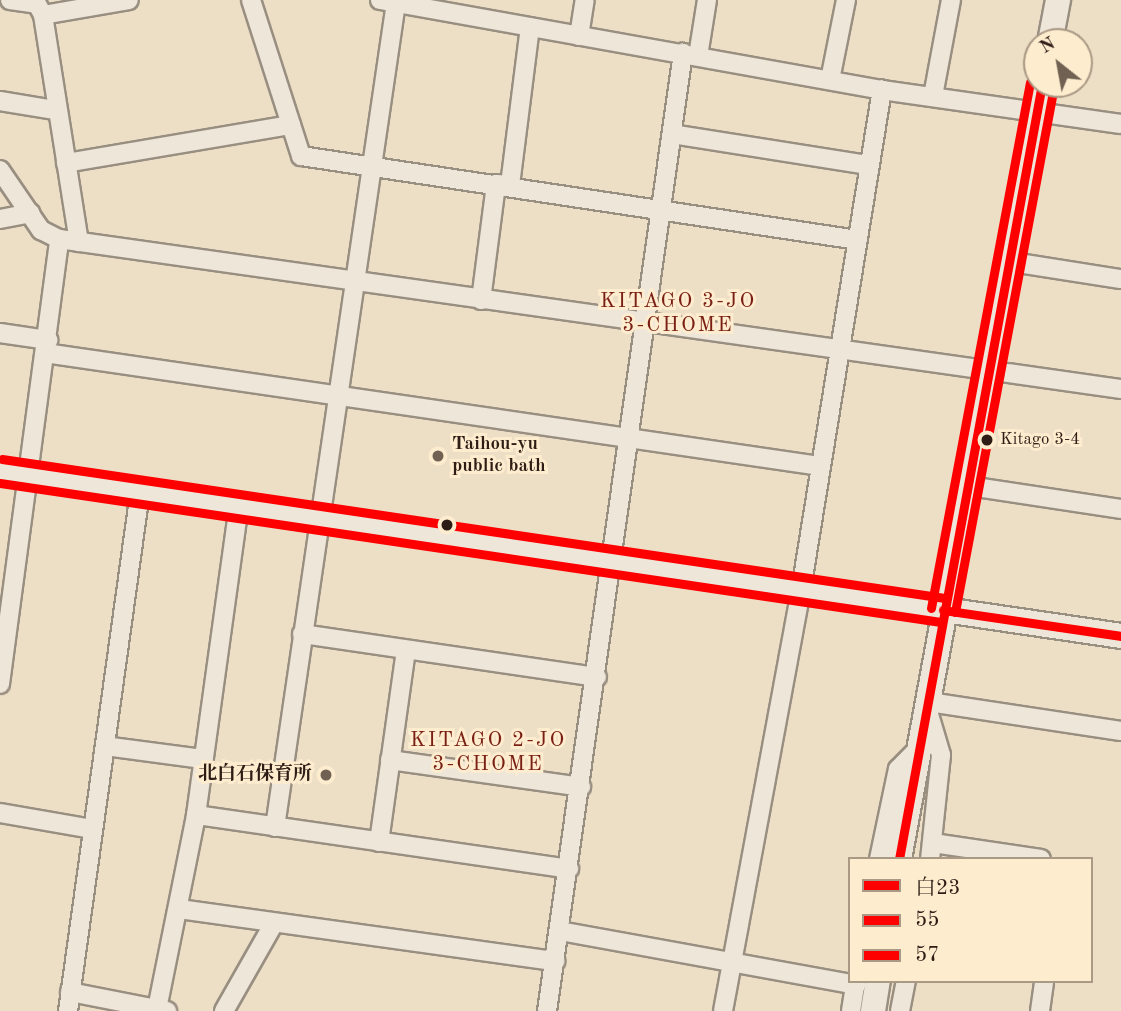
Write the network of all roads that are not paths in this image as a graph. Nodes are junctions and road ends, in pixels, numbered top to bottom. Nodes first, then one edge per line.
1 (10, 0) edge
2 (129, 0) edge
3 (251, 0) edge
4 (585, 0) edge
5 (707, 0) edge
6 (846, 0) edge
7 (951, 0) edge
8 (1058, 0) edge
9 (388, 1) edge
10 (469, 8) edge
11 (43, 15) junction
12 (530, 27) junction
13 (1053, 28) edge
14 (579, 36) junction
15 (691, 55) junction
16 (830, 80) junction
17 (882, 90) junction
18 (933, 96) junction
19 (1040, 98) edge
20 (0, 101) edge
21 (55, 110) junction
22 (1038, 112) junction
23 (1121, 124) edge
24 (291, 125) junction
25 (671, 134) junction
26 (66, 163) junction
27 (868, 165) junction
28 (372, 166) junction
29 (0, 170) edge
30 (496, 184) junction
31 (660, 208) junction
32 (30, 214) junction
33 (0, 219) edge
34 (59, 239) junction
35 (858, 240) junction
36 (79, 242) junction
37 (1012, 262) junction
38 (1121, 278) edge
39 (355, 282) junction
40 (481, 300) junction
41 (644, 321) junction
42 (0, 333) edge
43 (47, 346) junction
44 (842, 350) junction
45 (991, 372) junction
46 (1121, 389) edge
47 (340, 396) junction
48 (627, 438) junction
49 (821, 466) junction
50 (0, 471) edge
51 (31, 475) junction
52 (969, 486) junction
53 (140, 492) junction
54 (239, 506) junction
55 (1121, 509) edge
56 (322, 522) junction
57 (611, 561) junction
58 (801, 590) junction
59 (943, 610) junction
60 (5, 617) edge
61 (302, 634) junction
62 (1121, 636) edge
63 (406, 650) junction
64 (597, 677) junction
65 (0, 684) edge
66 (929, 707) junction
67 (1121, 731) edge
68 (922, 745) junction
69 (105, 746) junction
70 (204, 759) junction
71 (390, 760) junction
72 (581, 787) junction
73 (0, 813) edge
74 (196, 815) junction
75 (275, 827) junction
76 (93, 830) junction
77 (379, 842) junction
78 (932, 851) edge
79 (879, 857) edge
80 (899, 857) edge
81 (1014, 857) edge
82 (569, 869) junction
83 (179, 909) junction
84 (274, 923) junction
85 (560, 931) junction
86 (555, 961) junction
87 (732, 963) junction
88 (848, 980) edge
89 (863, 983) edge
90 (863, 983) edge
91 (906, 983) edge
92 (1044, 983) edge
93 (70, 992) junction
94 (163, 1010) edge
95 (68, 1011) edge
96 (224, 1011) edge
97 (547, 1011) edge
98 (723, 1011) edge
99 (851, 1011) edge
100 (873, 1011) edge
101 (900, 1011) edge
102 (1040, 1011) edge

1 - 11 street
2 - 11 street
3 - 24 street
4 - 14 street
5 - 15 street
6 - 16 street
7 - 18 street
8 - 13 main road
9 - 10 street
9 - 28 street
10 - 12 street
11 - 21 street
12 - 14 street
12 - 30 street
14 - 15 street
15 - 16 street
15 - 25 street
16 - 17 street
17 - 18 street
17 - 27 street
18 - 22 street
19 - 22 main road
20 - 21 street
21 - 26 street
22 - 23 street
22 - 37 main road
24 - 26 street
24 - 28 street
25 - 27 street
25 - 31 street
26 - 36 street
27 - 35 street
28 - 30 street
28 - 39 street
29 - 32 street
30 - 31 street
30 - 40 street
31 - 35 street
31 - 41 street
32 - 33 street
32 - 34 street
34 - 36 street
34 - 43 street
35 - 44 street
36 - 39 street
37 - 38 street
37 - 45 main road
39 - 40 street
39 - 47 street
40 - 41 street
41 - 44 street
41 - 48 street
42 - 43 street
43 - 47 street
43 - 51 street
44 - 45 street
44 - 49 street
45 - 46 street
45 - 52 main road
47 - 48 street
47 - 56 street
48 - 49 street
48 - 57 street
49 - 58 street
50 - 51 main road
51 - 53 main road
51 - 60 street
52 - 55 street
52 - 59 main road
53 - 54 main road
53 - 69 street
54 - 56 main road
54 - 70 street
56 - 57 main road
56 - 61 street
57 - 58 main road
57 - 64 street
58 - 59 main road
58 - 87 street
59 - 62 main road
59 - 66 main road
60 - 65 street
61 - 63 street
61 - 75 street
63 - 64 street
63 - 71 street
64 - 72 street
66 - 67 street
66 - 68 main road
66 - 78 street
68 - 79 street
68 - 80 main road
69 - 70 street
69 - 76 street
70 - 74 street
71 - 72 street
71 - 77 street
72 - 82 street
73 - 76 street
74 - 75 street
74 - 83 street
75 - 77 street
76 - 93 street
77 - 82 street
78 - 81 street
82 - 85 street
83 - 84 street
83 - 94 street
84 - 86 street
84 - 96 street
85 - 86 street
85 - 87 street
86 - 97 street
87 - 88 street
87 - 98 street
89 - 99 street
90 - 100 main road
91 - 101 street
92 - 102 street
93 - 94 street
93 - 95 street

